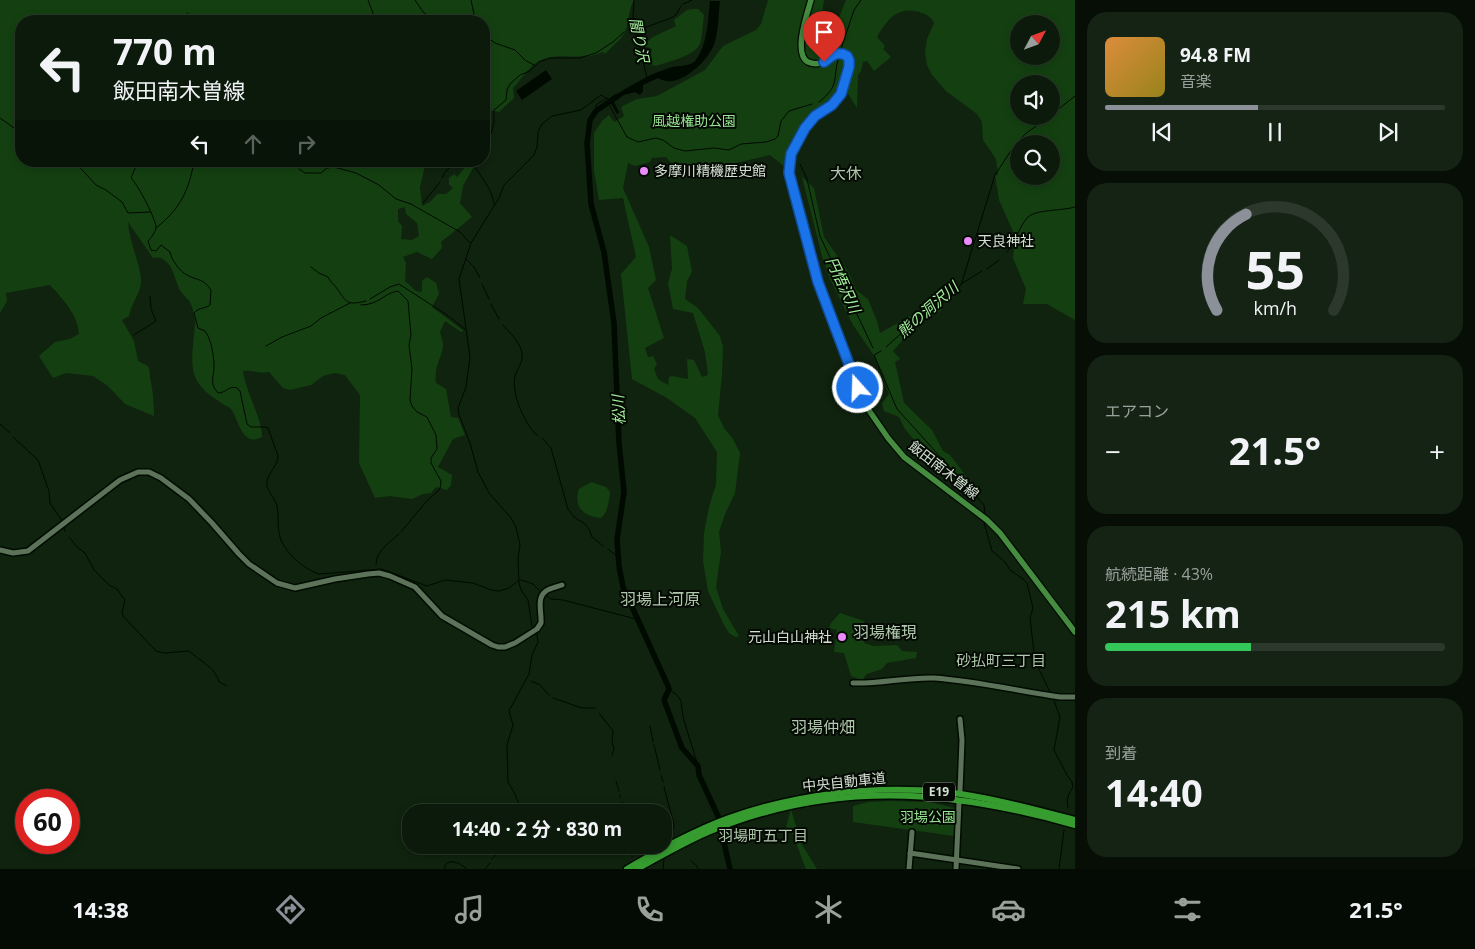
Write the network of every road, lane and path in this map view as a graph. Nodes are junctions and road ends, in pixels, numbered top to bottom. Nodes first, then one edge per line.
1 (810, 0) edge
2 (0, 550) edge
3 (562, 585) dead end
4 (1075, 632) edge
5 (853, 683) dead end
6 (1075, 697) edge
7 (960, 719) dead end
8 (960, 791) dead end
9 (801, 801) junction
10 (960, 803) dead end
11 (1075, 820) edge
12 (1075, 825) edge
13 (912, 832) dead end
14 (910, 853) junction
15 (956, 860) junction
16 (638, 867) edge
17 (627, 869) edge
18 (909, 869) edge
19 (956, 869) edge
20 (1018, 869) edge

1 - 4 main road, 飯田南木曽線
2 - 3 street
5 - 6 street
7 - 8 street
9 - 11 highway, 中央自動車道 / E19
9 - 12 highway, 中央自動車道 / E19
9 - 16 highway, 中央自動車道 / E19
10 - 15 street
13 - 14 street
14 - 15 street
14 - 18 street
15 - 19 street
15 - 20 street
16 - 17 highway, 中央自動車道 / E19

